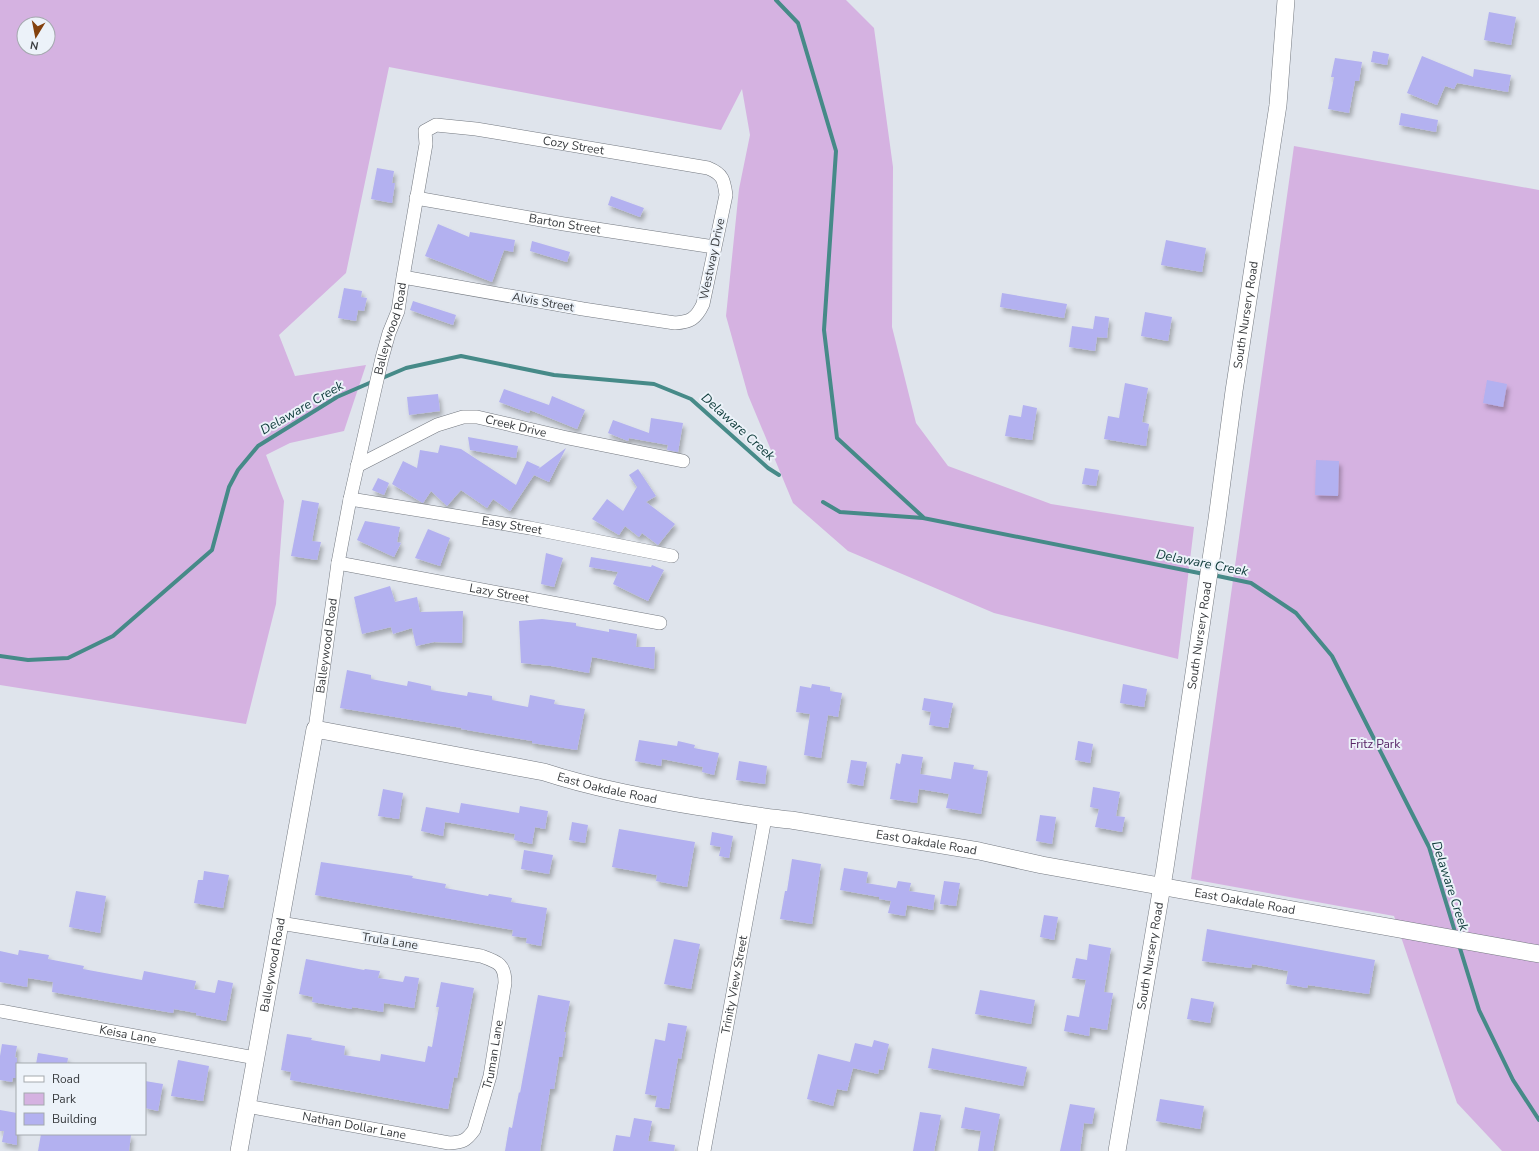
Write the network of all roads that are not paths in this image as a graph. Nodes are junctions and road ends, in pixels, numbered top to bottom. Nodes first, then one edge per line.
1 (1286, 0) edge
2 (426, 144) joint
3 (725, 187) joint
4 (416, 198) junction
5 (714, 247) junction
6 (403, 276) junction
7 (683, 323) joint
8 (683, 461) dead end
9 (357, 466) junction
10 (350, 499) junction
11 (672, 556) dead end
12 (338, 563) junction
13 (660, 623) dead end
14 (315, 729) junction
15 (766, 818) junction
16 (1162, 887) junction
17 (280, 923) junction
18 (1539, 954) edge
19 (499, 964) joint
20 (0, 1011) edge
21 (256, 1058) junction
22 (247, 1106) junction
23 (462, 1142) joint
24 (239, 1151) edge
25 (704, 1151) edge
26 (1117, 1151) edge

1 - 16 street, South Nursery Road
2 - 3 street, Cozy Street
2 - 4 street, Balleywood Road
3 - 5 street, Westway Drive
4 - 5 street, Barton Street
4 - 6 street, Balleywood Road
5 - 7 street, Westway Drive
6 - 7 street, Alvis Street
6 - 9 street, Balleywood Road
8 - 9 street, Creek Drive
9 - 10 street, Balleywood Road
10 - 11 street, Easy Street
10 - 12 street, Balleywood Road
12 - 13 street, Lazy Street
12 - 14 street, Balleywood Road
14 - 15 street, East Oakdale Road
14 - 17 street, Balleywood Road
15 - 16 street, East Oakdale Road
15 - 25 street, Trinity View Street
16 - 18 street, East Oakdale Road
16 - 26 street, South Nursery Road
17 - 19 street, Trula Lane
17 - 21 street, Balleywood Road
19 - 23 street, Truman Lane
20 - 21 street, Keisa Lane
21 - 22 street, Balleywood Road
22 - 23 street, Nathan Dollar Lane
22 - 24 street, Balleywood Road

